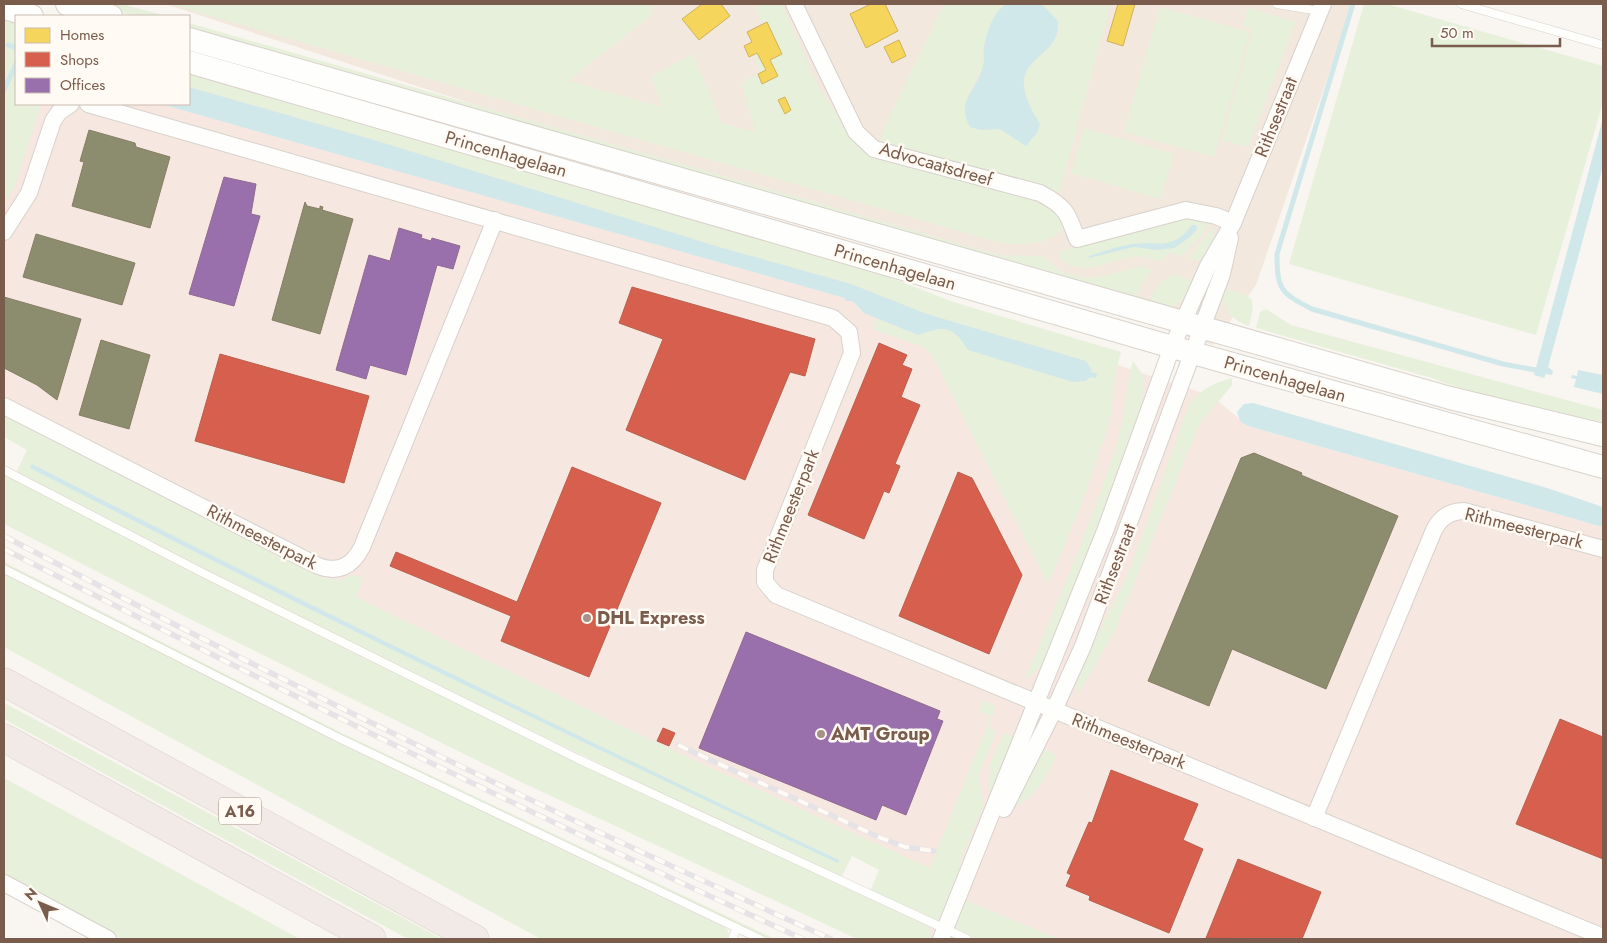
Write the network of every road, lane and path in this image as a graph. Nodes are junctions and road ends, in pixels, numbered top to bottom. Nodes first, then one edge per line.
1 (67, 4) edge
2 (794, 4) edge
3 (1277, 4) edge
4 (1461, 4) edge
5 (4, 8) edge
6 (1321, 8) edge
7 (28, 15) edge
8 (106, 15) edge
9 (190, 38) edge
10 (1603, 45) edge
11 (190, 62) edge
12 (70, 105) edge
13 (92, 105) edge
14 (495, 220) junction
15 (1233, 223) junction
16 (4, 232) edge
17 (1192, 326) junction
18 (1182, 350) junction
19 (4, 406) edge
20 (1603, 435) edge
21 (1603, 467) edge
22 (4, 470) edge
23 (1603, 549) edge
24 (4, 569) edge
25 (4, 682) edge
26 (1036, 702) junction
27 (1054, 710) junction
28 (4, 738) edge
29 (1314, 818) junction
30 (4, 882) edge
31 (962, 890) junction
32 (737, 928) junction
33 (943, 935) edge
34 (1603, 937) edge
35 (108, 939) edge
36 (372, 939) edge
37 (475, 939) edge
38 (732, 939) edge
39 (760, 939) edge
40 (966, 939) edge

1 - 8 main road
2 - 15 street, Advocaatsdreef
3 - 6 lane, Rithsestraat
4 - 10 lane
5 - 7 main road
6 - 15 street, Rithsestraat
9 - 17 main road, Princenhagelaan
11 - 18 main road, Princenhagelaan
12 - 16 street
13 - 14 street, Rithmeesterpark
14 - 19 street, Rithmeesterpark
14 - 26 street, Rithmeesterpark
15 - 17 street, Rithsestraat
17 - 18 street, Rithsestraat
17 - 20 main road, Princenhagelaan
18 - 21 main road, Princenhagelaan
18 - 26 street, Rithsestraat
18 - 27 street, Rithsestraat
22 - 33 lane
23 - 29 street, Rithmeesterpark
24 - 32 lane
25 - 37 highway, A16
26 - 27 street, Rithmeesterpark
26 - 31 street, Rithsestraat
27 - 29 street, Rithmeesterpark
27 - 31 street, Rithsestraat
28 - 36 highway
29 - 34 street, Rithmeesterpark
30 - 35 street
31 - 33 street, Rithsestraat
32 - 38 lane
32 - 39 lane
33 - 40 lane

